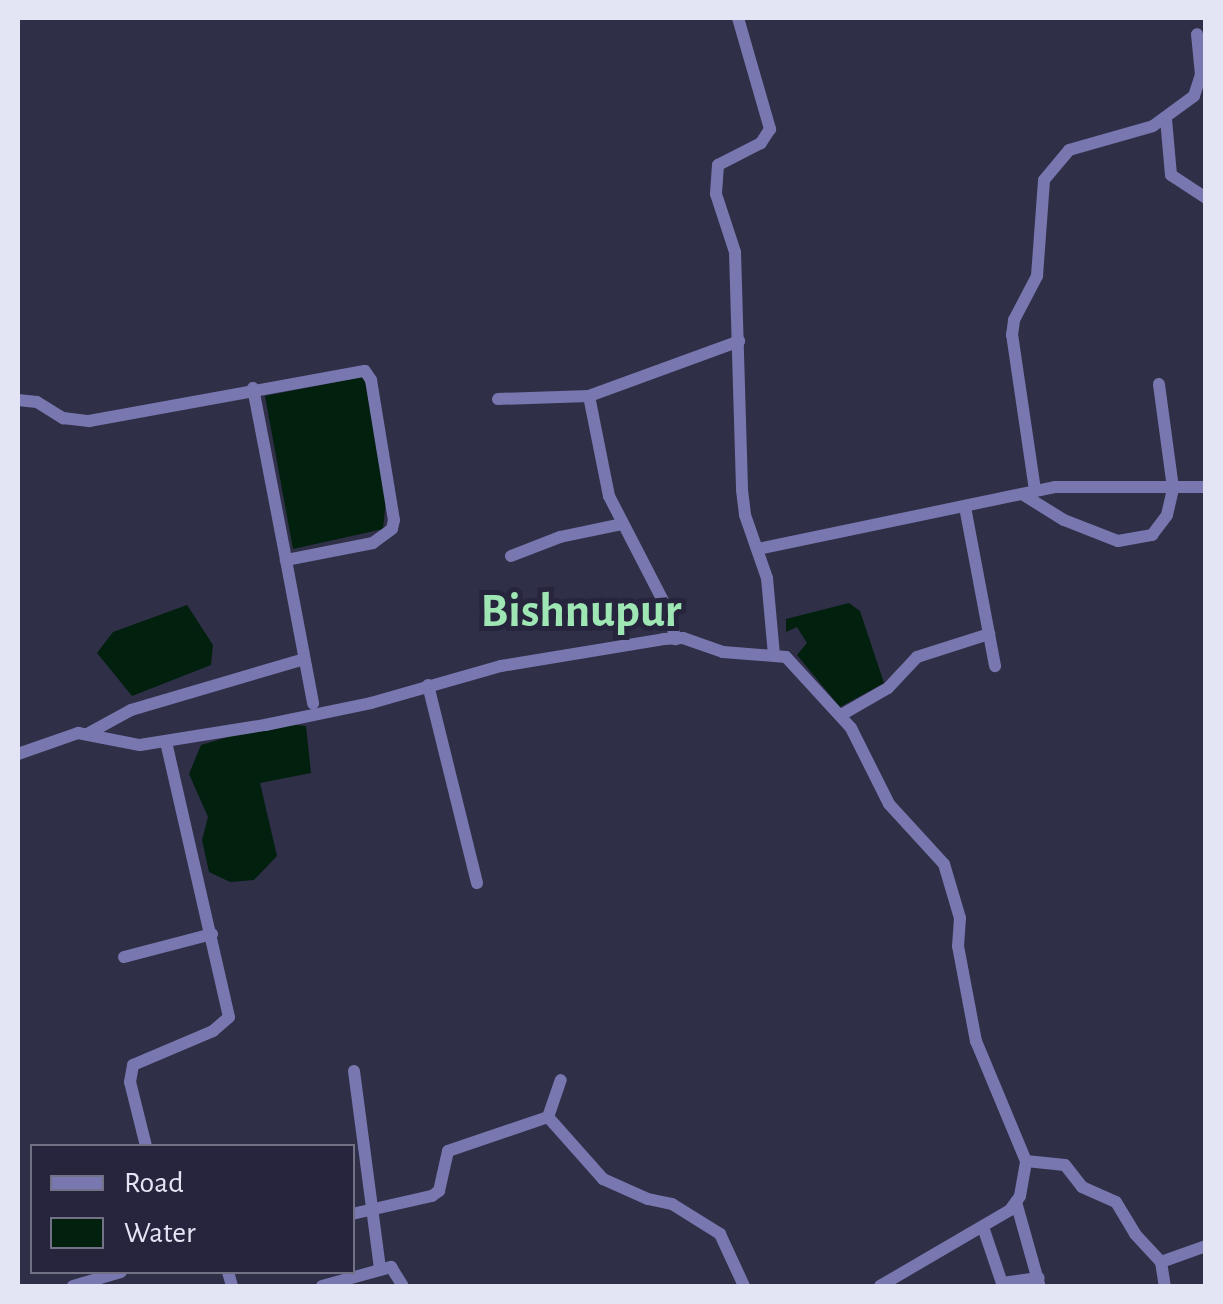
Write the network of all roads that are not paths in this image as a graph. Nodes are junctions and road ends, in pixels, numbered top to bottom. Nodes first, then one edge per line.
1 (738, 18) edge
2 (1198, 34) dead end
3 (1201, 90) edge
4 (1166, 119) junction
5 (1206, 198) edge
6 (739, 341) junction
7 (1159, 384) dead end
8 (253, 388) junction
9 (589, 396) junction
10 (498, 399) dead end
11 (18, 400) edge
12 (1206, 487) edge
13 (1172, 488) junction
14 (1028, 492) junction
15 (965, 507) junction
16 (622, 524) junction
17 (758, 549) junction
18 (511, 556) dead end
19 (286, 560) junction
20 (989, 634) junction
21 (675, 638) junction
22 (774, 655) junction
23 (304, 658) junction
24 (996, 666) dead end
25 (428, 685) junction
26 (313, 703) dead end
27 (841, 716) junction
28 (88, 733) junction
29 (166, 742) junction
30 (18, 754) edge
31 (477, 883) dead end
32 (212, 934) junction
33 (124, 957) dead end
34 (354, 1072) dead end
35 (561, 1080) dead end
36 (548, 1117) junction
37 (146, 1144) edge
38 (1026, 1161) junction
39 (1016, 1202) junction
40 (372, 1210) junction
41 (355, 1213) edge
42 (984, 1227) junction
43 (1206, 1246) edge
44 (1161, 1262) junction
45 (380, 1269) junction
46 (115, 1274) edge
47 (1039, 1282) edge
48 (886, 1285) edge
49 (73, 1286) edge
50 (322, 1286) edge
51 (403, 1286) edge
52 (744, 1286) edge
53 (1165, 1286) edge

1 - 6 street
2 - 3 street
3 - 4 street
4 - 5 street
4 - 14 street
6 - 9 street
6 - 17 street
7 - 13 street
8 - 11 street
8 - 19 street
8 - 19 street
9 - 10 street
9 - 16 street
12 - 13 street
13 - 14 street
13 - 14 street
14 - 15 street
15 - 17 street
15 - 20 street
16 - 18 street
16 - 21 street
17 - 22 street
19 - 23 street
20 - 24 street
20 - 27 street
21 - 22 street
21 - 25 street
22 - 27 street
23 - 26 street
23 - 28 street
25 - 29 street
25 - 31 street
27 - 38 street
28 - 29 street
28 - 30 street
29 - 32 street
32 - 33 street
32 - 37 street
34 - 40 street
35 - 36 street
36 - 40 street
36 - 52 street
38 - 39 street
38 - 44 street
39 - 42 street
39 - 47 street
40 - 41 street
40 - 45 street
42 - 47 street
42 - 48 street
43 - 44 street
44 - 53 street
45 - 50 street
45 - 51 street
46 - 49 street

